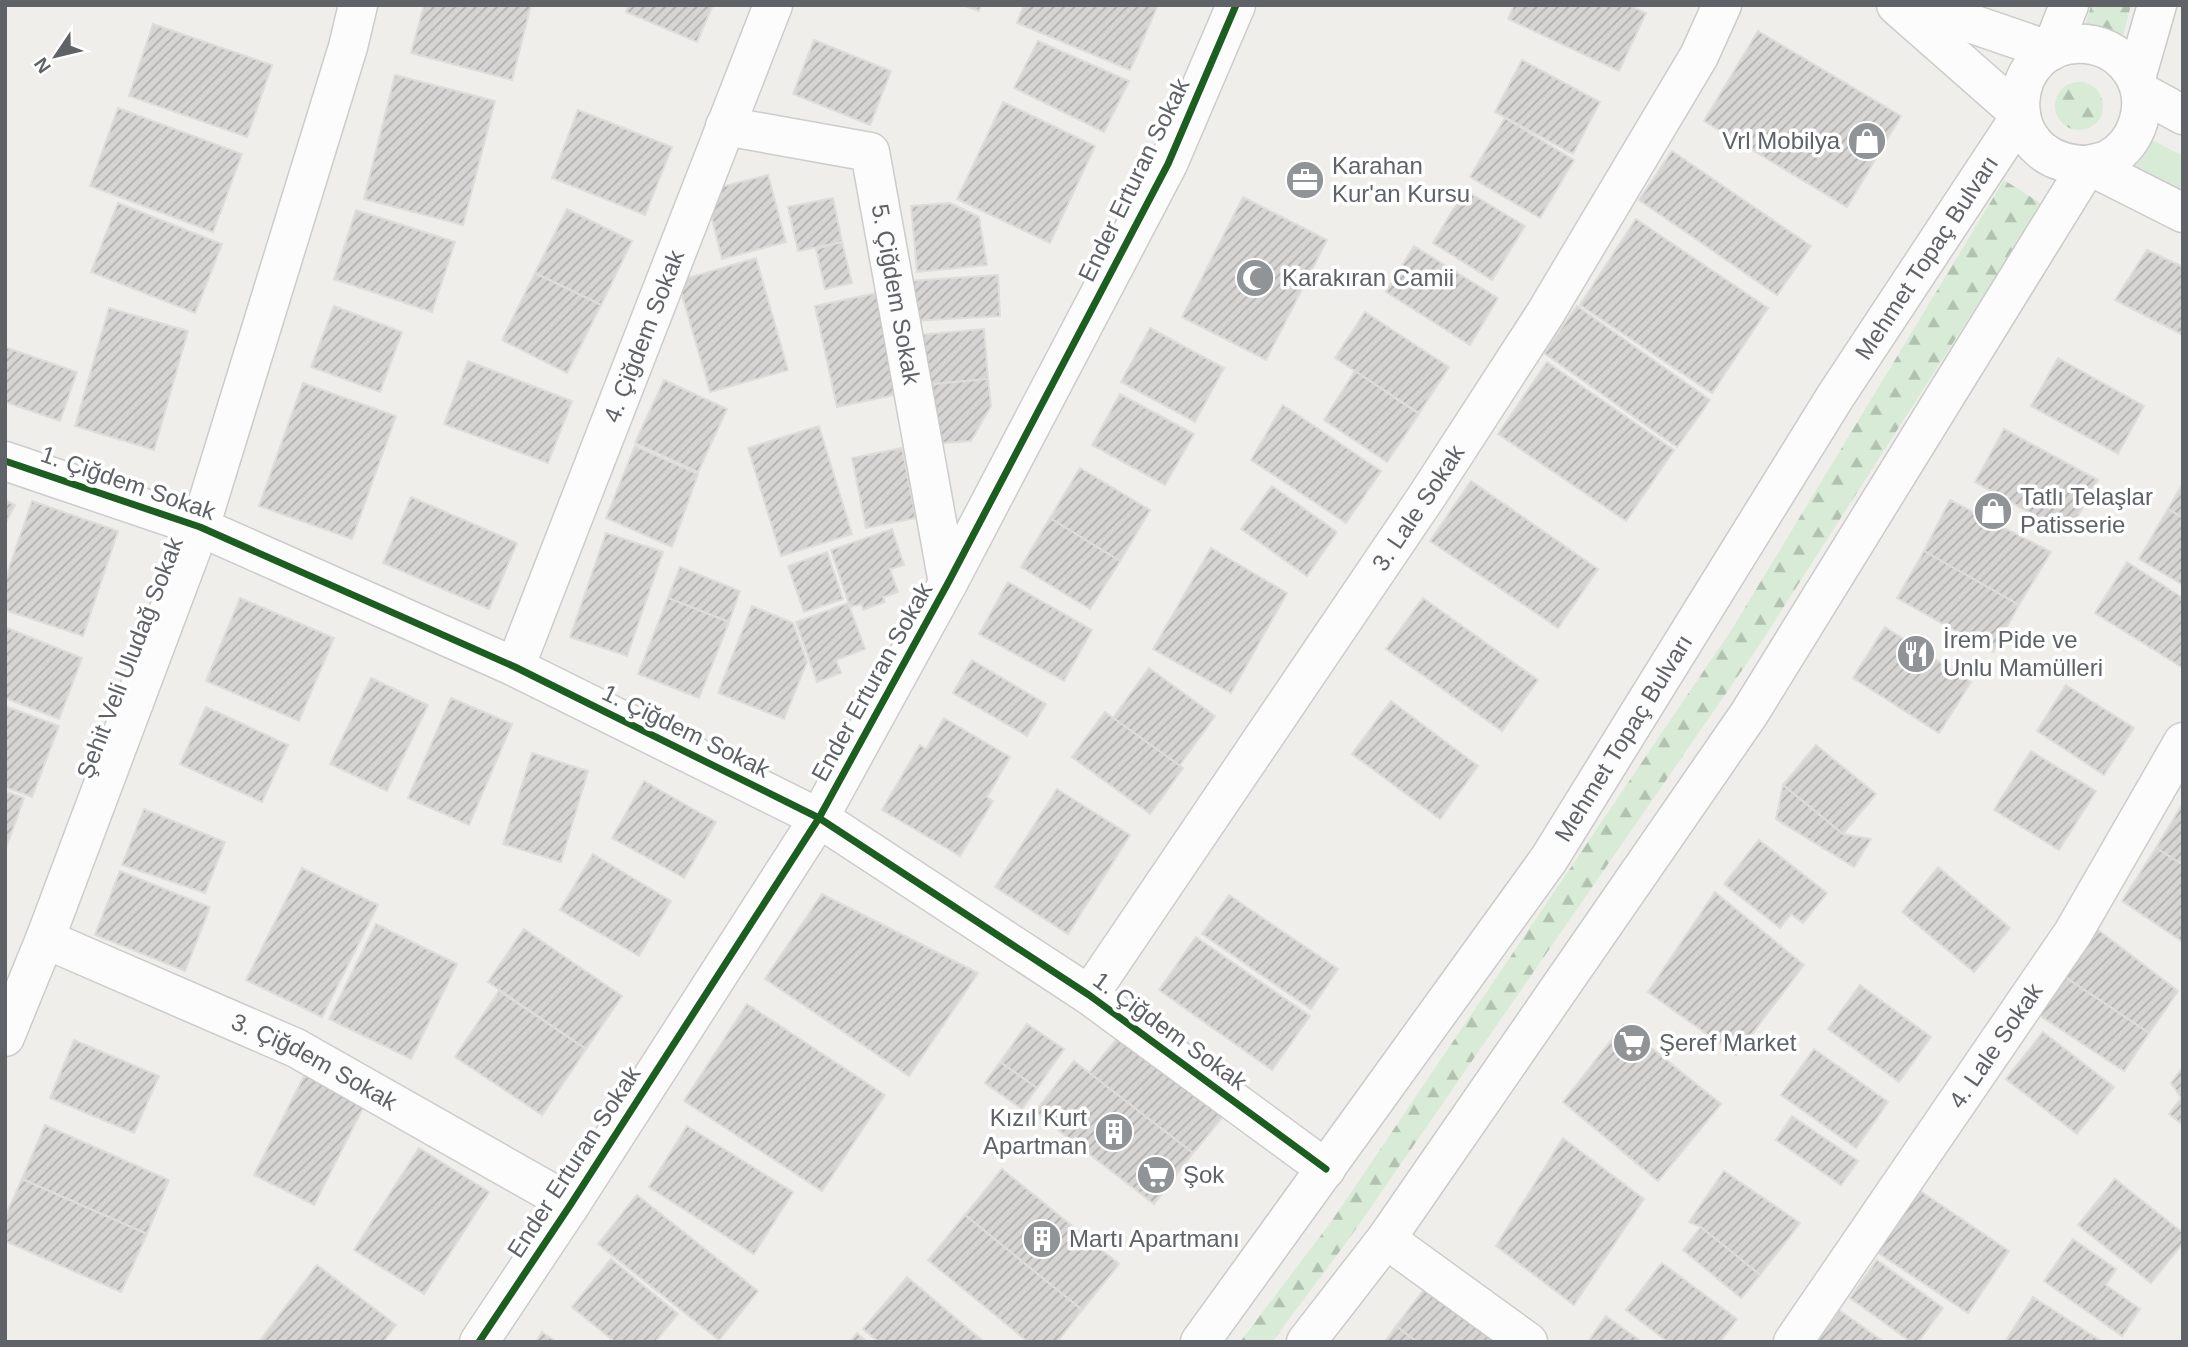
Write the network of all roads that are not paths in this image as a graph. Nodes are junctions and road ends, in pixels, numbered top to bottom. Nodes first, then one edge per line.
1 (358, 5) edge
2 (772, 5) edge
3 (1236, 5) edge
4 (1722, 5) edge
5 (1896, 5) edge
6 (1917, 5) edge
7 (2069, 5) edge
8 (2157, 5) edge
9 (2051, 51) junction
10 (2138, 85) junction
11 (2021, 115) junction
12 (2183, 115) edge
13 (725, 126) junction
14 (2088, 165) junction
15 (2183, 213) edge
16 (5, 461) edge
17 (200, 527) junction
18 (948, 583) junction
19 (515, 667) junction
20 (2183, 742) edge
21 (818, 818) junction
22 (46, 939) junction
23 (1089, 995) junction
24 (5, 1037) edge
25 (1326, 1169) junction
26 (571, 1204) junction
27 (1385, 1239) junction
28 (479, 1342) edge
29 (1200, 1342) edge
30 (1306, 1342) edge
31 (1528, 1342) edge
32 (1793, 1342) edge

1 - 17 street, Şehit Veli Uludağ Sokak
2 - 13 street, 4. Çiğdem Sokak
3 - 18 street, Ender Erturan Sokak
4 - 23 street, 3. Lale Sokak
5 - 11 street
6 - 9 street
7 - 9 street
8 - 10 street
9 - 10 street
9 - 11 street
10 - 12 street
10 - 14 street
11 - 14 street
11 - 25 street, Mehmet Topaç Bulvarı
13 - 18 street, 5. Çiğdem Sokak
13 - 19 street, 4. Çiğdem Sokak
14 - 15 street
14 - 27 street
16 - 17 street, 1. Çiğdem Sokak
17 - 19 street, 1. Çiğdem Sokak
17 - 22 street, Şehit Veli Uludağ Sokak
18 - 21 street, Ender Erturan Sokak
19 - 21 street, 1. Çiğdem Sokak
20 - 32 street, 4. Lale Sokak
21 - 23 street, 1. Çiğdem Sokak
21 - 26 street, Ender Erturan Sokak
22 - 24 street, Şehit Veli Uludağ Sokak
22 - 26 street, 3. Çiğdem Sokak
23 - 25 street, 1. Çiğdem Sokak
25 - 29 street, Mehmet Topaç Bulvarı
26 - 28 street, Ender Erturan Sokak
27 - 30 street
27 - 31 street

